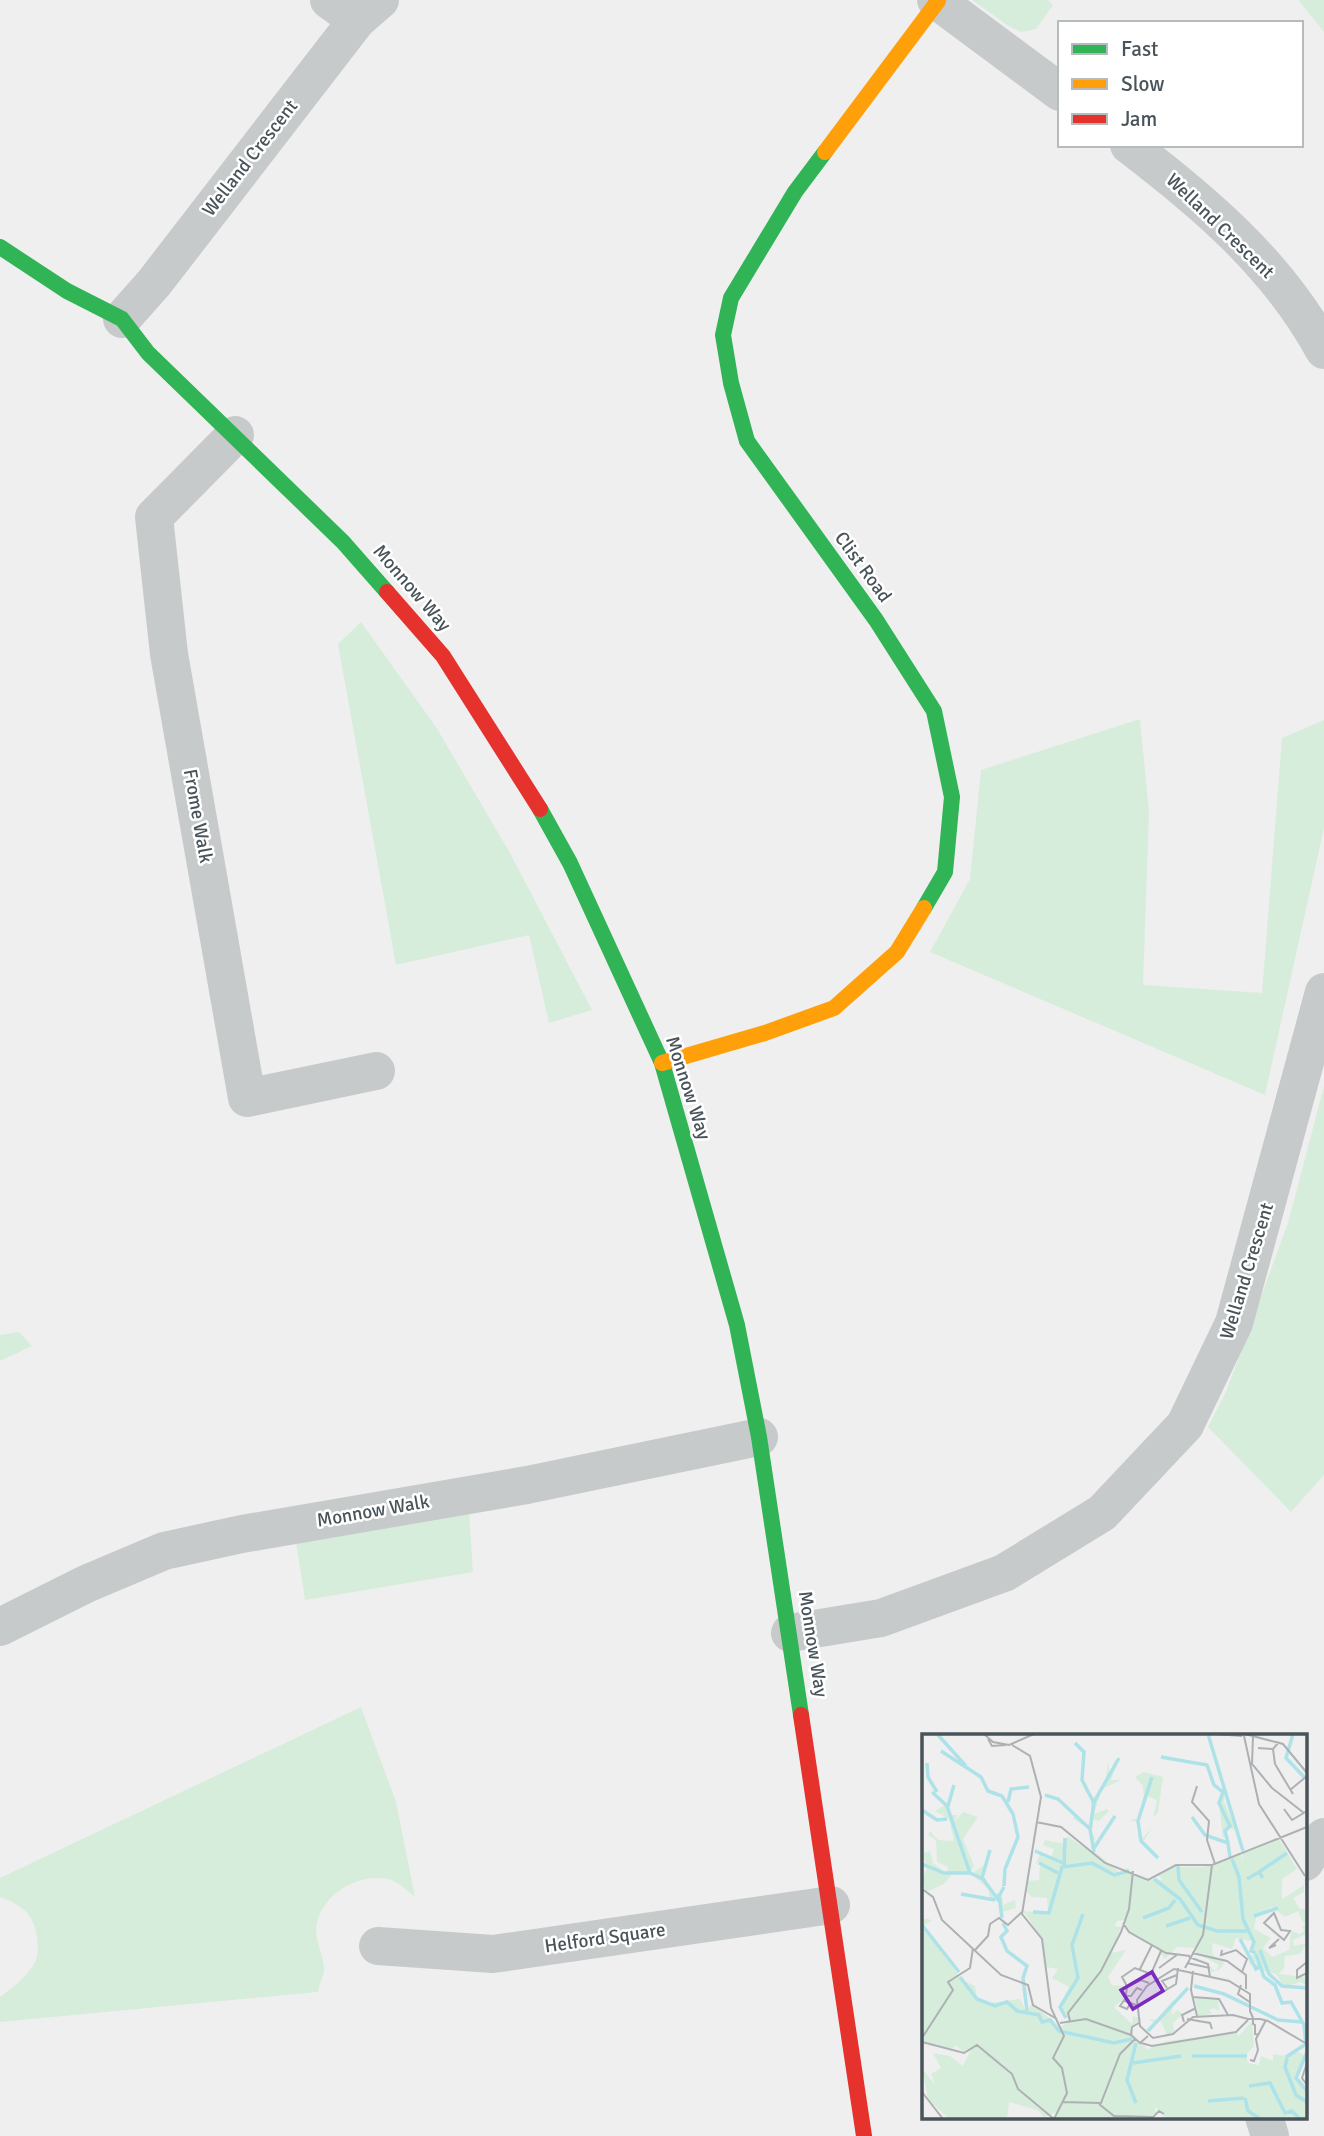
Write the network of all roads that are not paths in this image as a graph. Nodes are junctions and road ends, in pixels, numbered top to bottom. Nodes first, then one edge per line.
1 (937, 1) edge
2 (355, 7) edge
3 (1058, 91) edge
4 (1132, 147) edge
5 (0, 247) edge
6 (122, 319) junction
7 (1324, 349) edge
8 (236, 435) junction
9 (1324, 992) edge
10 (662, 1063) junction
11 (376, 1071) dead end
12 (759, 1437) junction
13 (0, 1627) edge
14 (790, 1633) junction
15 (1324, 1837) edge
16 (1306, 1860) edge
17 (831, 1905) junction
18 (377, 1946) dead end
19 (1264, 2118) edge
20 (864, 2136) edge
21 (1270, 2136) edge

1 - 3 street
1 - 10 street, Clist Road
2 - 6 street, Welland Crescent
4 - 7 street, Welland Crescent
5 - 6 street, Monnow Way
6 - 8 street, Monnow Way
8 - 10 street, Monnow Way
8 - 11 street, Frome Walk
9 - 14 street, Welland Crescent
10 - 12 street, Monnow Way
12 - 13 street, Monnow Walk
12 - 14 street, Monnow Way
14 - 17 street, Monnow Way
15 - 16 street
17 - 18 street, Helford Square
17 - 20 street, Monnow Way
19 - 21 street

